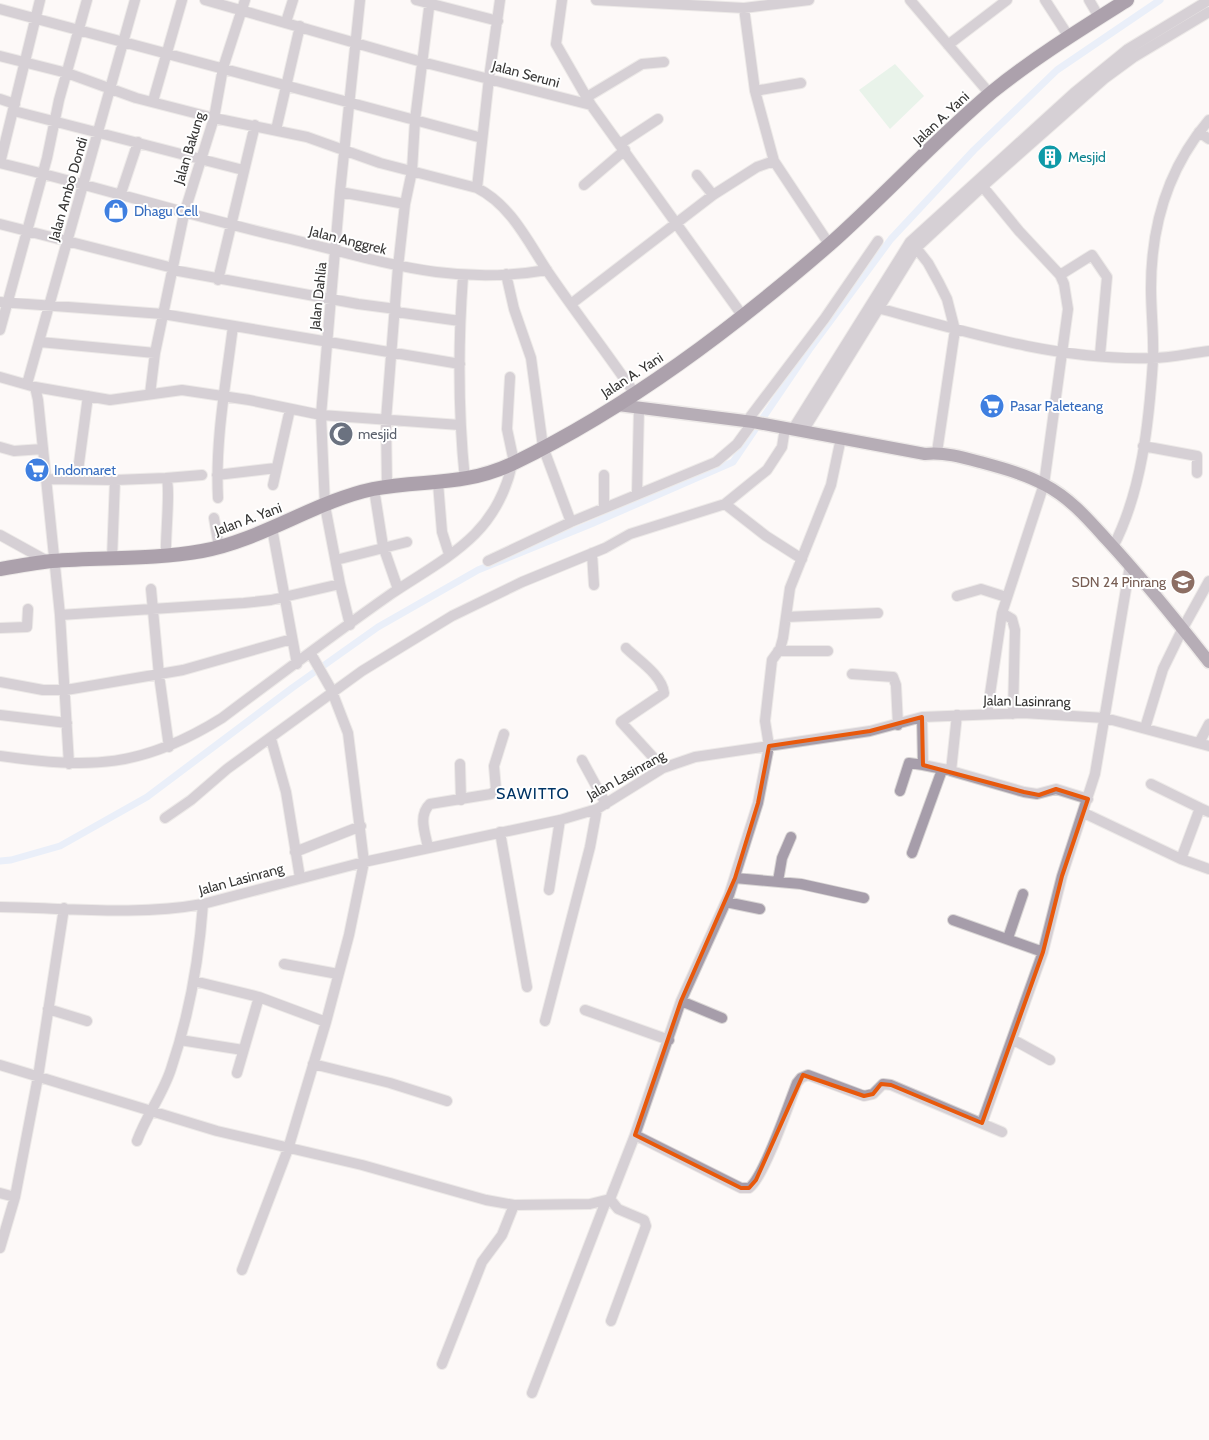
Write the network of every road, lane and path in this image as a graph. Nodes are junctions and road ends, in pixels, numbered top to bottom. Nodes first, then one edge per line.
1 (40, 0) edge
2 (87, 0) edge
3 (135, 0) edge
4 (182, 0) edge
5 (205, 0) edge
6 (245, 0) edge
7 (293, 0) edge
8 (360, 0) edge
9 (416, 0) edge
10 (500, 0) edge
11 (562, 0) edge
12 (597, 0) edge
13 (809, 0) edge
14 (910, 0) edge
15 (1006, 0) edge
16 (1045, 0) edge
17 (1089, 0) edge
18 (1126, 0) edge
19 (1209, 0) edge
20 (628, 1) edge
21 (429, 2) edge
22 (660, 2) edge
23 (783, 2) edge
24 (708, 3) edge
25 (744, 8) junction
26 (0, 9) edge
27 (242, 11) junction
28 (1209, 12) edge
29 (1099, 17) junction
30 (34, 18) junction
31 (498, 21) junction
32 (286, 22) junction
33 (300, 26) junction
34 (79, 30) junction
35 (1069, 37) junction
36 (123, 42) junction
37 (355, 42) junction
38 (948, 45) junction
39 (166, 54) junction
40 (0, 56) edge
41 (25, 62) junction
42 (422, 62) junction
43 (664, 62) dead end
44 (223, 68) junction
45 (67, 73) junction
46 (1101, 76) junction
47 (489, 78) junction
48 (801, 83) dead end
49 (286, 85) junction
50 (111, 90) junction
51 (755, 91) junction
52 (990, 94) junction
53 (0, 99) edge
54 (153, 101) junction
55 (350, 101) junction
56 (589, 101) junction
57 (14, 107) junction
58 (214, 118) junction
59 (658, 119) dead end
60 (415, 120) junction
61 (1209, 120) edge
62 (55, 121) junction
63 (255, 125) junction
64 (276, 130) junction
65 (99, 132) junction
66 (1199, 132) junction
67 (482, 138) junction
68 (1209, 139) edge
69 (138, 142) junction
70 (622, 147) junction
71 (346, 151) junction
72 (200, 159) junction
73 (774, 160) junction
74 (0, 163) edge
75 (243, 170) junction
76 (412, 171) junction
77 (42, 174) junction
78 (697, 175) dead end
79 (980, 183) junction
80 (584, 185) dead end
81 (83, 186) junction
82 (478, 188) junction
83 (340, 192) junction
84 (713, 195) junction
85 (120, 196) junction
86 (405, 204) junction
87 (184, 214) junction
88 (0, 224) edge
89 (678, 224) junction
90 (230, 225) junction
91 (27, 230) junction
92 (68, 241) junction
93 (878, 241) dead end
94 (829, 244) junction
95 (913, 245) junction
96 (336, 253) junction
97 (398, 267) junction
98 (173, 269) junction
99 (546, 270) junction
100 (506, 274) junction
101 (1060, 275) junction
102 (463, 276) junction
103 (218, 280) junction
104 (332, 298) junction
105 (4, 302) edge
106 (571, 304) junction
107 (49, 306) junction
108 (878, 308) junction
109 (396, 310) junction
110 (163, 314) junction
111 (742, 315) junction
112 (460, 321) junction
113 (233, 326) junction
114 (0, 330) edge
115 (955, 330) junction
116 (328, 340) junction
117 (40, 342) junction
118 (1209, 350) edge
119 (1064, 352) junction
120 (155, 353) junction
121 (392, 353) junction
122 (1100, 355) junction
123 (1153, 358) junction
124 (460, 364) junction
125 (0, 377) edge
126 (510, 377) dead end
127 (31, 386) junction
128 (150, 394) junction
129 (635, 394) junction
130 (88, 396) junction
131 (223, 396) junction
132 (618, 404) junction
133 (290, 408) junction
134 (639, 408) junction
135 (321, 415) junction
136 (386, 420) junction
137 (752, 422) junction
138 (460, 425) junction
139 (790, 429) junction
140 (841, 438) junction
141 (1143, 446) junction
142 (0, 447) edge
143 (543, 447) junction
144 (43, 449) junction
145 (937, 452) junction
146 (513, 463) junction
147 (276, 468) junction
148 (1197, 473) dead end
149 (202, 475) dead end
150 (217, 475) junction
151 (604, 475) dead end
152 (77, 478) junction
153 (166, 478) junction
154 (48, 479) junction
155 (115, 480) junction
156 (465, 480) junction
157 (438, 483) junction
158 (1044, 484) junction
159 (273, 486) dead end
160 (380, 488) junction
161 (637, 494) junction
162 (218, 498) dead end
163 (725, 504) junction
164 (325, 506) junction
165 (604, 508) junction
166 (214, 518) dead end
167 (571, 522) junction
168 (272, 528) junction
169 (0, 534) edge
170 (407, 542) dead end
171 (383, 546) junction
172 (219, 547) junction
173 (1114, 547) junction
174 (166, 554) junction
175 (449, 554) junction
176 (592, 554) junction
177 (112, 559) junction
178 (802, 559) junction
179 (336, 560) junction
180 (488, 561) dead end
181 (51, 562) junction
182 (1130, 566) junction
183 (0, 569) edge
184 (1209, 581) edge
185 (340, 584) junction
186 (594, 585) dead end
187 (152, 589) dead end
188 (398, 590) junction
189 (286, 596) junction
190 (957, 596) dead end
191 (1206, 597) edge
192 (1006, 598) junction
193 (28, 608) dead end
194 (154, 608) junction
195 (1002, 613) junction
196 (878, 614) dead end
197 (60, 615) junction
198 (786, 617) junction
199 (350, 625) junction
200 (0, 628) edge
201 (1183, 628) junction
202 (292, 639) junction
203 (626, 648) dead end
204 (778, 651) junction
205 (828, 651) dead end
206 (312, 657) junction
207 (1209, 662) edge
208 (298, 664) junction
209 (852, 674) dead end
210 (159, 675) junction
211 (0, 682) edge
212 (66, 690) junction
213 (332, 691) junction
214 (987, 714) junction
215 (1013, 714) junction
216 (0, 715) edge
217 (957, 715) junction
218 (922, 718) junction
219 (1105, 718) junction
220 (67, 722) junction
221 (1209, 724) edge
222 (898, 725) junction
223 (1145, 728) junction
224 (504, 734) dead end
225 (271, 739) junction
226 (1204, 745) edge
227 (769, 746) junction
228 (169, 747) junction
229 (0, 756) edge
230 (582, 760) dead end
231 (70, 764) junction
232 (460, 764) dead end
233 (923, 765) junction
234 (663, 768) junction
235 (947, 770) junction
236 (1151, 784) dead end
237 (900, 791) dead end
238 (1088, 799) junction
239 (461, 800) junction
240 (606, 804) junction
241 (596, 809) junction
242 (1204, 810) edge
243 (1084, 812) junction
244 (165, 818) dead end
245 (560, 820) junction
246 (361, 826) junction
247 (500, 832) junction
248 (791, 837) dead end
249 (428, 847) junction
250 (295, 852) junction
251 (912, 853) dead end
252 (1181, 859) junction
253 (364, 862) junction
254 (1209, 869) edge
255 (300, 878) junction
256 (735, 878) junction
257 (778, 881) junction
258 (549, 890) dead end
259 (1023, 894) dead end
260 (864, 898) dead end
261 (726, 902) junction
262 (203, 904) junction
263 (0, 907) edge
264 (64, 908) junction
265 (760, 909) dead end
266 (953, 920) dead end
267 (1008, 938) junction
268 (1043, 952) junction
269 (284, 964) dead end
270 (338, 974) junction
271 (194, 980) junction
272 (527, 987) dead end
273 (259, 997) junction
274 (681, 1001) junction
275 (48, 1009) junction
276 (585, 1010) dead end
277 (722, 1018) dead end
278 (87, 1021) dead end
279 (545, 1021) dead end
280 (326, 1022) junction
281 (1012, 1039) junction
282 (180, 1040) junction
283 (669, 1040) junction
284 (243, 1050) junction
285 (1050, 1060) dead end
286 (313, 1064) junction
287 (0, 1065) edge
288 (237, 1073) dead end
289 (38, 1077) junction
290 (448, 1101) dead end
291 (152, 1111) junction
292 (982, 1123) junction
293 (1002, 1132) dead end
294 (635, 1135) junction
295 (137, 1141) dead end
296 (288, 1149) junction
297 (0, 1193) edge
298 (15, 1197) junction
299 (608, 1200) junction
300 (514, 1205) junction
301 (1, 1243) edge
302 (242, 1270) dead end
303 (611, 1322) dead end
304 (442, 1364) dead end
305 (532, 1393) dead end

1 - 30 street
2 - 34 street
3 - 36 street, Jalan Ambo Dondi
4 - 39 street
5 - 27 street, Jalan Seruni
6 - 27 street, Jalan Bakung
7 - 32 street
8 - 37 street, Jalan Dahlia
9 - 21 street
10 - 31 street
11 - 56 street
12 - 20 street
13 - 23 street
14 - 38 street
15 - 38 street
16 - 35 street
17 - 29 street
18 - 29 highway, Jalan A. Yani
19 - 46 street
20 - 22 street
21 - 31 street
21 - 42 street
22 - 24 street
23 - 25 street
24 - 25 street
25 - 51 street
26 - 30 street
27 - 32 street, Jalan Seruni
27 - 44 street, Jalan Bakung
28 - 46 street
29 - 35 highway, Jalan A. Yani
30 - 34 street
30 - 41 street
31 - 47 street
32 - 33 street, Jalan Seruni
33 - 37 street, Jalan Seruni
33 - 49 street
34 - 36 street
34 - 45 street
35 - 52 highway, Jalan A. Yani
36 - 39 street
36 - 50 street, Jalan Ambo Dondi
37 - 42 street, Jalan Seruni
37 - 55 street, Jalan Dahlia
38 - 52 street
39 - 44 street
39 - 54 street
40 - 41 street
41 - 45 street
41 - 57 street
42 - 47 street, Jalan Seruni
42 - 60 street
43 - 56 street
44 - 49 street
44 - 58 street, Jalan Bakung
45 - 50 street
45 - 62 street
46 - 79 street
47 - 56 street, Jalan Seruni
47 - 67 street
48 - 51 street
49 - 55 street
49 - 64 street
50 - 54 street
50 - 65 street, Jalan Ambo Dondi
51 - 73 street
52 - 94 highway, Jalan A. Yani
53 - 57 street
54 - 58 street
55 - 60 street
55 - 71 street, Jalan Dahlia
56 - 70 street
57 - 62 street
57 - 74 street
58 - 63 street
58 - 72 street, Jalan Bakung
59 - 70 street
60 - 67 street
60 - 76 street
61 - 66 street
62 - 65 street
62 - 77 street
63 - 64 street
63 - 75 street
64 - 71 street
65 - 69 street
65 - 81 street, Jalan Ambo Dondi
66 - 68 street
66 - 123 street
67 - 82 street
69 - 72 street
69 - 85 street
70 - 80 street
70 - 89 street
71 - 76 street
71 - 83 street, Jalan Dahlia
72 - 75 street
72 - 87 street, Jalan Bakung
73 - 84 street
73 - 94 street
74 - 77 street, Jalan Anggrek
75 - 90 street
76 - 82 street
76 - 86 street
77 - 81 street, Jalan Anggrek
77 - 91 street
78 - 84 street
79 - 95 street
79 - 101 street
81 - 85 street, Jalan Anggrek
81 - 92 street, Jalan Ambo Dondi
82 - 99 street
83 - 86 street
83 - 96 street, Jalan Dahlia
84 - 89 street
85 - 87 street, Jalan Anggrek
86 - 97 street
87 - 90 street, Jalan Anggrek
87 - 98 street, Jalan Bakung
88 - 91 street
89 - 106 street
89 - 111 street
90 - 96 street, Jalan Anggrek
90 - 103 street
91 - 92 street
91 - 105 street
92 - 98 street
92 - 107 street, Jalan Ambo Dondi
93 - 137 street
94 - 111 highway, Jalan A. Yani
95 - 108 street
95 - 115 street
95 - 139 street
96 - 97 street, Jalan Anggrek
96 - 104 street, Jalan Dahlia
97 - 102 street, Jalan Anggrek
97 - 109 street
98 - 103 street
98 - 110 street, Jalan Bakung
99 - 100 street, Jalan Anggrek
99 - 106 street
100 - 102 street, Jalan Anggrek
100 - 143 street
101 - 119 street
101 - 122 street
102 - 112 street
103 - 104 street
104 - 109 street
104 - 116 street, Jalan Dahlia
105 - 107 street
105 - 114 street
106 - 129 street
107 - 110 street
107 - 117 street, Jalan Ambo Dondi
108 - 115 street
108 - 139 street
109 - 112 street
109 - 121 street
110 - 113 street
110 - 120 street, Jalan Bakung
111 - 129 highway, Jalan A. Yani
112 - 124 street
113 - 116 street
113 - 131 street
115 - 119 street
115 - 145 street
116 - 121 street
116 - 135 street, Jalan Dahlia
117 - 120 street
117 - 127 street, Jalan Ambo Dondi
118 - 123 street
119 - 122 street
119 - 158 street
120 - 128 street, Jalan Bakung
121 - 124 street
121 - 136 street
122 - 123 street
123 - 141 street
124 - 138 street
125 - 127 street
126 - 146 street
127 - 130 street
127 - 144 street
128 - 130 street
128 - 131 street
129 - 132 highway, Jalan A. Yani
130 - 152 street
131 - 133 street
131 - 150 street
132 - 134 main road
132 - 143 highway, Jalan A. Yani
133 - 135 street
133 - 147 street
134 - 137 main road
134 - 161 street
135 - 136 street
135 - 164 street, Jalan Dahlia
136 - 138 street
136 - 160 street
137 - 139 main road
137 - 161 street
138 - 156 street
139 - 140 main road
139 - 163 street
140 - 145 main road
140 - 178 street
141 - 148 street
141 - 173 street
142 - 144 street
143 - 146 highway, Jalan A. Yani
143 - 167 street
144 - 154 street
145 - 158 main road
146 - 156 highway, Jalan A. Yani
146 - 175 street
147 - 150 street
147 - 159 street
149 - 153 street
150 - 162 street
151 - 165 street
152 - 154 street
152 - 155 street
153 - 155 street
153 - 174 street
154 - 181 street
155 - 177 street
156 - 157 highway, Jalan A. Yani
157 - 160 highway, Jalan A. Yani
157 - 175 street
158 - 173 main road
158 - 192 street
160 - 164 highway, Jalan A. Yani
160 - 171 street
161 - 165 street
163 - 176 street
163 - 178 street
164 - 168 highway, Jalan A. Yani
164 - 179 street, Jalan Dahlia
165 - 167 street
166 - 172 street
167 - 180 street
168 - 172 highway, Jalan A. Yani
168 - 189 street
169 - 181 street
170 - 171 street
171 - 179 street
171 - 188 street
172 - 174 highway, Jalan A. Yani
173 - 182 main road
174 - 177 highway, Jalan A. Yani
175 - 188 street
176 - 186 street
176 - 213 street
177 - 181 highway, Jalan A. Yani
178 - 198 street
179 - 185 street, Jalan Dahlia
181 - 183 highway, Jalan A. Yani
181 - 197 street
182 - 201 main road
182 - 219 street
184 - 191 street
185 - 189 street
185 - 199 street, Jalan Dahlia
187 - 194 street
188 - 199 street
189 - 194 street
189 - 202 street
190 - 192 street
191 - 201 street
192 - 195 street
193 - 200 street
194 - 197 street
194 - 210 street
195 - 214 street
195 - 215 street
196 - 198 street
197 - 212 street
198 - 204 street
199 - 206 street
201 - 207 main road
201 - 223 street
202 - 208 street
202 - 210 street
203 - 234 street
204 - 205 street
204 - 227 street
206 - 208 street
206 - 213 street
208 - 228 street
209 - 222 street
210 - 212 street
210 - 228 street
211 - 212 street
212 - 220 street
213 - 225 street
213 - 246 street
214 - 215 street, Jalan Lasinrang
214 - 217 street, Jalan Lasinrang
215 - 219 street, Jalan Lasinrang
216 - 220 street
217 - 218 street, Jalan Lasinrang
217 - 235 street
218 - 222 street, Jalan Lasinrang
218 - 233 street
219 - 223 street, Jalan Lasinrang
219 - 238 street
220 - 231 street
221 - 226 street
222 - 227 street, Jalan Lasinrang
223 - 226 street, Jalan Lasinrang
224 - 239 street
225 - 244 street
225 - 250 street
227 - 234 street, Jalan Lasinrang
227 - 256 street
228 - 231 street
229 - 231 street
230 - 240 street
232 - 239 street
233 - 235 street
233 - 237 street
234 - 240 street, Jalan Lasinrang
235 - 238 street
235 - 251 street
236 - 242 street
238 - 243 street
239 - 249 street
240 - 241 street, Jalan Lasinrang
241 - 245 street, Jalan Lasinrang
241 - 279 street
242 - 252 street
243 - 252 street
243 - 268 street
245 - 247 street, Jalan Lasinrang
245 - 258 street
246 - 250 street
246 - 253 street
247 - 249 street, Jalan Lasinrang
247 - 272 street
248 - 257 street
249 - 253 street, Jalan Lasinrang
250 - 255 street
252 - 254 street
253 - 255 street, Jalan Lasinrang
253 - 270 street
255 - 262 street, Jalan Lasinrang
256 - 257 street
256 - 261 street
257 - 260 street
259 - 267 street
261 - 265 street
261 - 274 street
262 - 264 street, Jalan Lasinrang
262 - 271 street
263 - 264 street, Jalan Lasinrang
264 - 275 street
266 - 267 street
267 - 268 street
268 - 281 street
269 - 270 street
270 - 280 street
271 - 273 street
271 - 282 street
273 - 280 street
273 - 284 street
274 - 277 street
274 - 283 street
275 - 278 street
275 - 289 street
276 - 283 street
280 - 286 street
281 - 285 street
281 - 292 street
282 - 284 street
282 - 291 street
283 - 294 street
284 - 288 street
286 - 290 street
286 - 296 street
287 - 289 street
289 - 291 street
289 - 298 street
291 - 295 street
291 - 296 street
292 - 293 street
292 - 294 street
294 - 299 street
296 - 300 street
296 - 302 street
297 - 298 street
298 - 301 street
299 - 300 street
299 - 303 street
299 - 305 street
300 - 304 street

